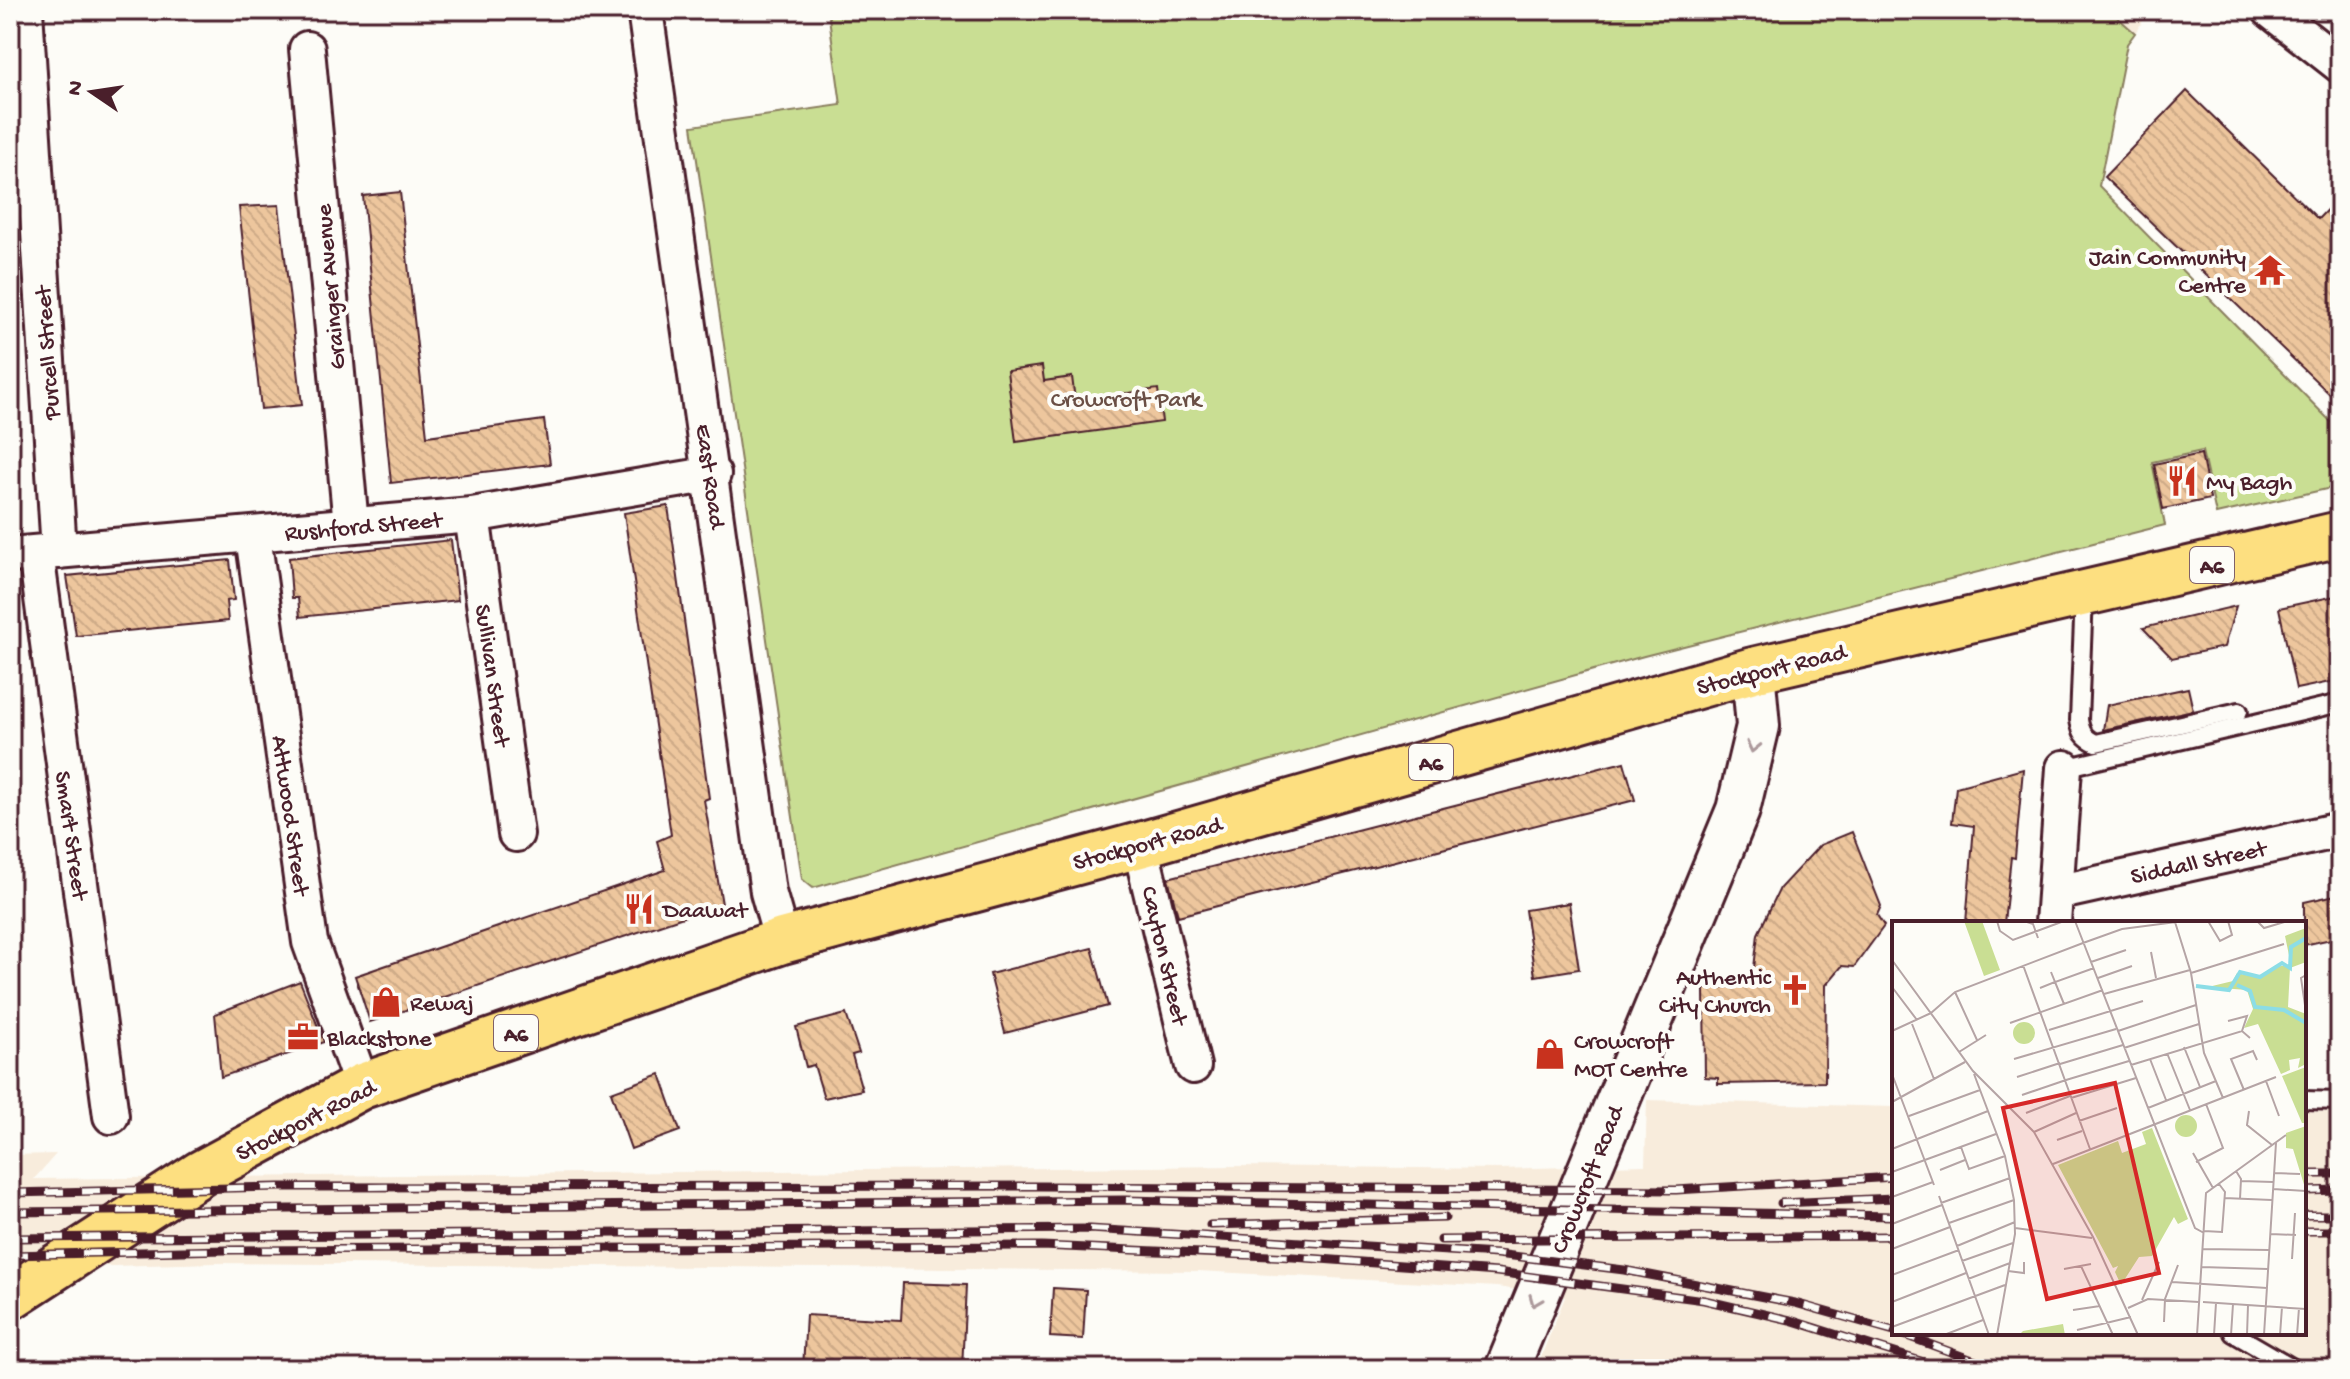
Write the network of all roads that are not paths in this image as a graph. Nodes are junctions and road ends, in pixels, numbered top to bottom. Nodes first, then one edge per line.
1 (25, 10) edge
2 (645, 10) edge
3 (2270, 10) edge
4 (307, 49) dead end
5 (2340, 65) edge
6 (713, 474) junction
7 (472, 515) junction
8 (351, 525) junction
9 (2340, 534) edge
10 (253, 536) junction
11 (35, 553) edge
12 (2084, 596) junction
13 (1753, 670) junction
14 (2340, 703) edge
15 (2239, 711) dead end
16 (2064, 768) joint
17 (2340, 830) edge
18 (516, 834) dead end
19 (1140, 845) junction
20 (2055, 908) edge
21 (782, 941) junction
22 (1193, 1066) dead end
23 (362, 1086) junction
24 (2306, 1100) edge
25 (2340, 1101) edge
26 (111, 1116) dead end
27 (10, 1297) edge
28 (2236, 1335) edge
29 (1507, 1369) edge
30 (2295, 1369) edge

1 - 11 street, Purcell Street
2 - 6 street, East Road
3 - 5 street
4 - 8 street, Grainger Avenue
6 - 7 street, Rushford Street
6 - 21 street, East Road
7 - 8 street, Rushford Street
7 - 18 street, Sullivan Street
8 - 10 street, Rushford Street
9 - 12 highway, Stockport Road / A6
10 - 11 street, Rushford Street
10 - 23 street, Attwood Street
11 - 26 street, Smart Street
12 - 13 highway, Stockport Road / A6
12 - 15 lane
13 - 19 highway, Stockport Road / A6
13 -> 29 street, Crowcroft Road
14 - 16 lane
16 - 20 street
17 - 20 street, Siddall Street
19 - 21 highway, Stockport Road / A6
19 - 22 street, Cayton Street
21 - 23 highway, Stockport Road / A6
23 - 27 highway, Stockport Road / A6
24 - 25 lane
28 - 30 lane

